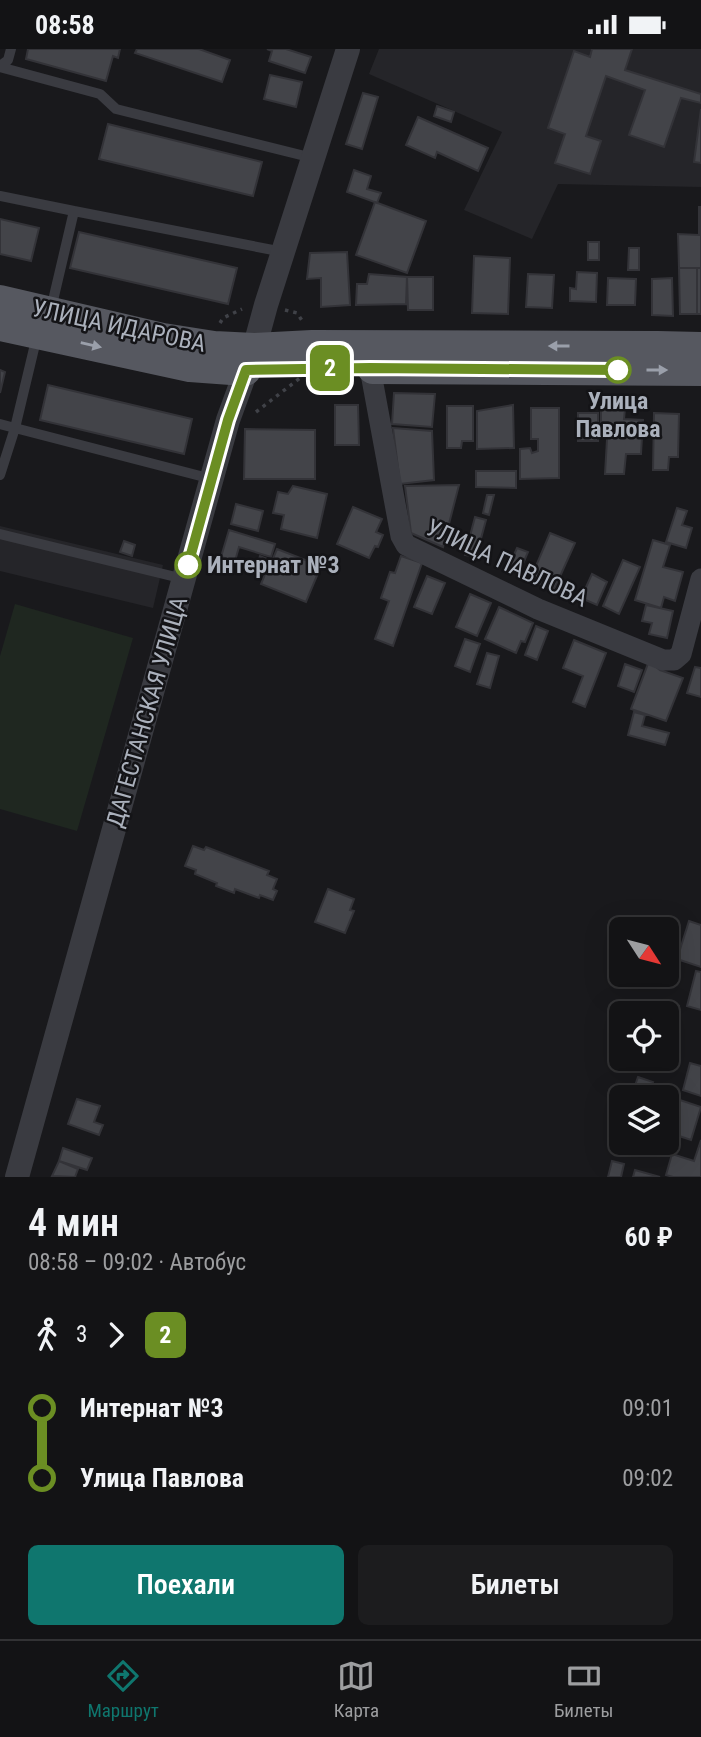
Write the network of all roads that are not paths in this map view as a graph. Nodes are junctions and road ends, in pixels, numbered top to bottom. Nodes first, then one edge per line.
1 (11, 49) edge
2 (348, 49) edge
3 (0, 67) edge
4 (313, 158) junction
5 (0, 196) edge
6 (74, 211) junction
7 (284, 252) junction
8 (0, 301) edge
9 (44, 323) junction
10 (0, 325) edge
11 (701, 348) edge
12 (250, 359) junction
13 (370, 368) junction
14 (701, 370) edge
15 (0, 424) edge
16 (15, 428) junction
17 (0, 475) edge
18 (212, 479) junction
19 (0, 534) edge
20 (184, 579) junction
21 (701, 579) edge
22 (17, 1177) edge

1 - 3 lane
2 - 4 street, ДАГЕСТАНСКАЯ УЛИЦА
3 - 4 lane
4 - 7 street, ДАГЕСТАНСКАЯ УЛИЦА
5 - 6 lane
6 - 7 lane
6 - 9 lane
7 - 12 street, ДАГЕСТАНСКАЯ УЛИЦА
8 - 9 main road, УЛИЦА ИДАРОВА
9 - 10 main road, УЛИЦА ИДАРОВА
9 - 12 main road, УЛИЦА ИДАРОВА
9 - 16 lane
11 -> 12 main road, УЛИЦА ИДАРОВА
12 - 13 main road, УЛИЦА ИДАРОВА
12 - 18 street, ДАГЕСТАНСКАЯ УЛИЦА
13 -> 14 main road, УЛИЦА ИДАРОВА
13 - 21 street, УЛИЦА ПАВЛОВА
15 - 16 lane
16 - 17 lane
16 - 18 lane
18 - 20 street, ДАГЕСТАНСКАЯ УЛИЦА
19 - 20 lane
20 - 22 street, ДАГЕСТАНСКАЯ УЛИЦА

